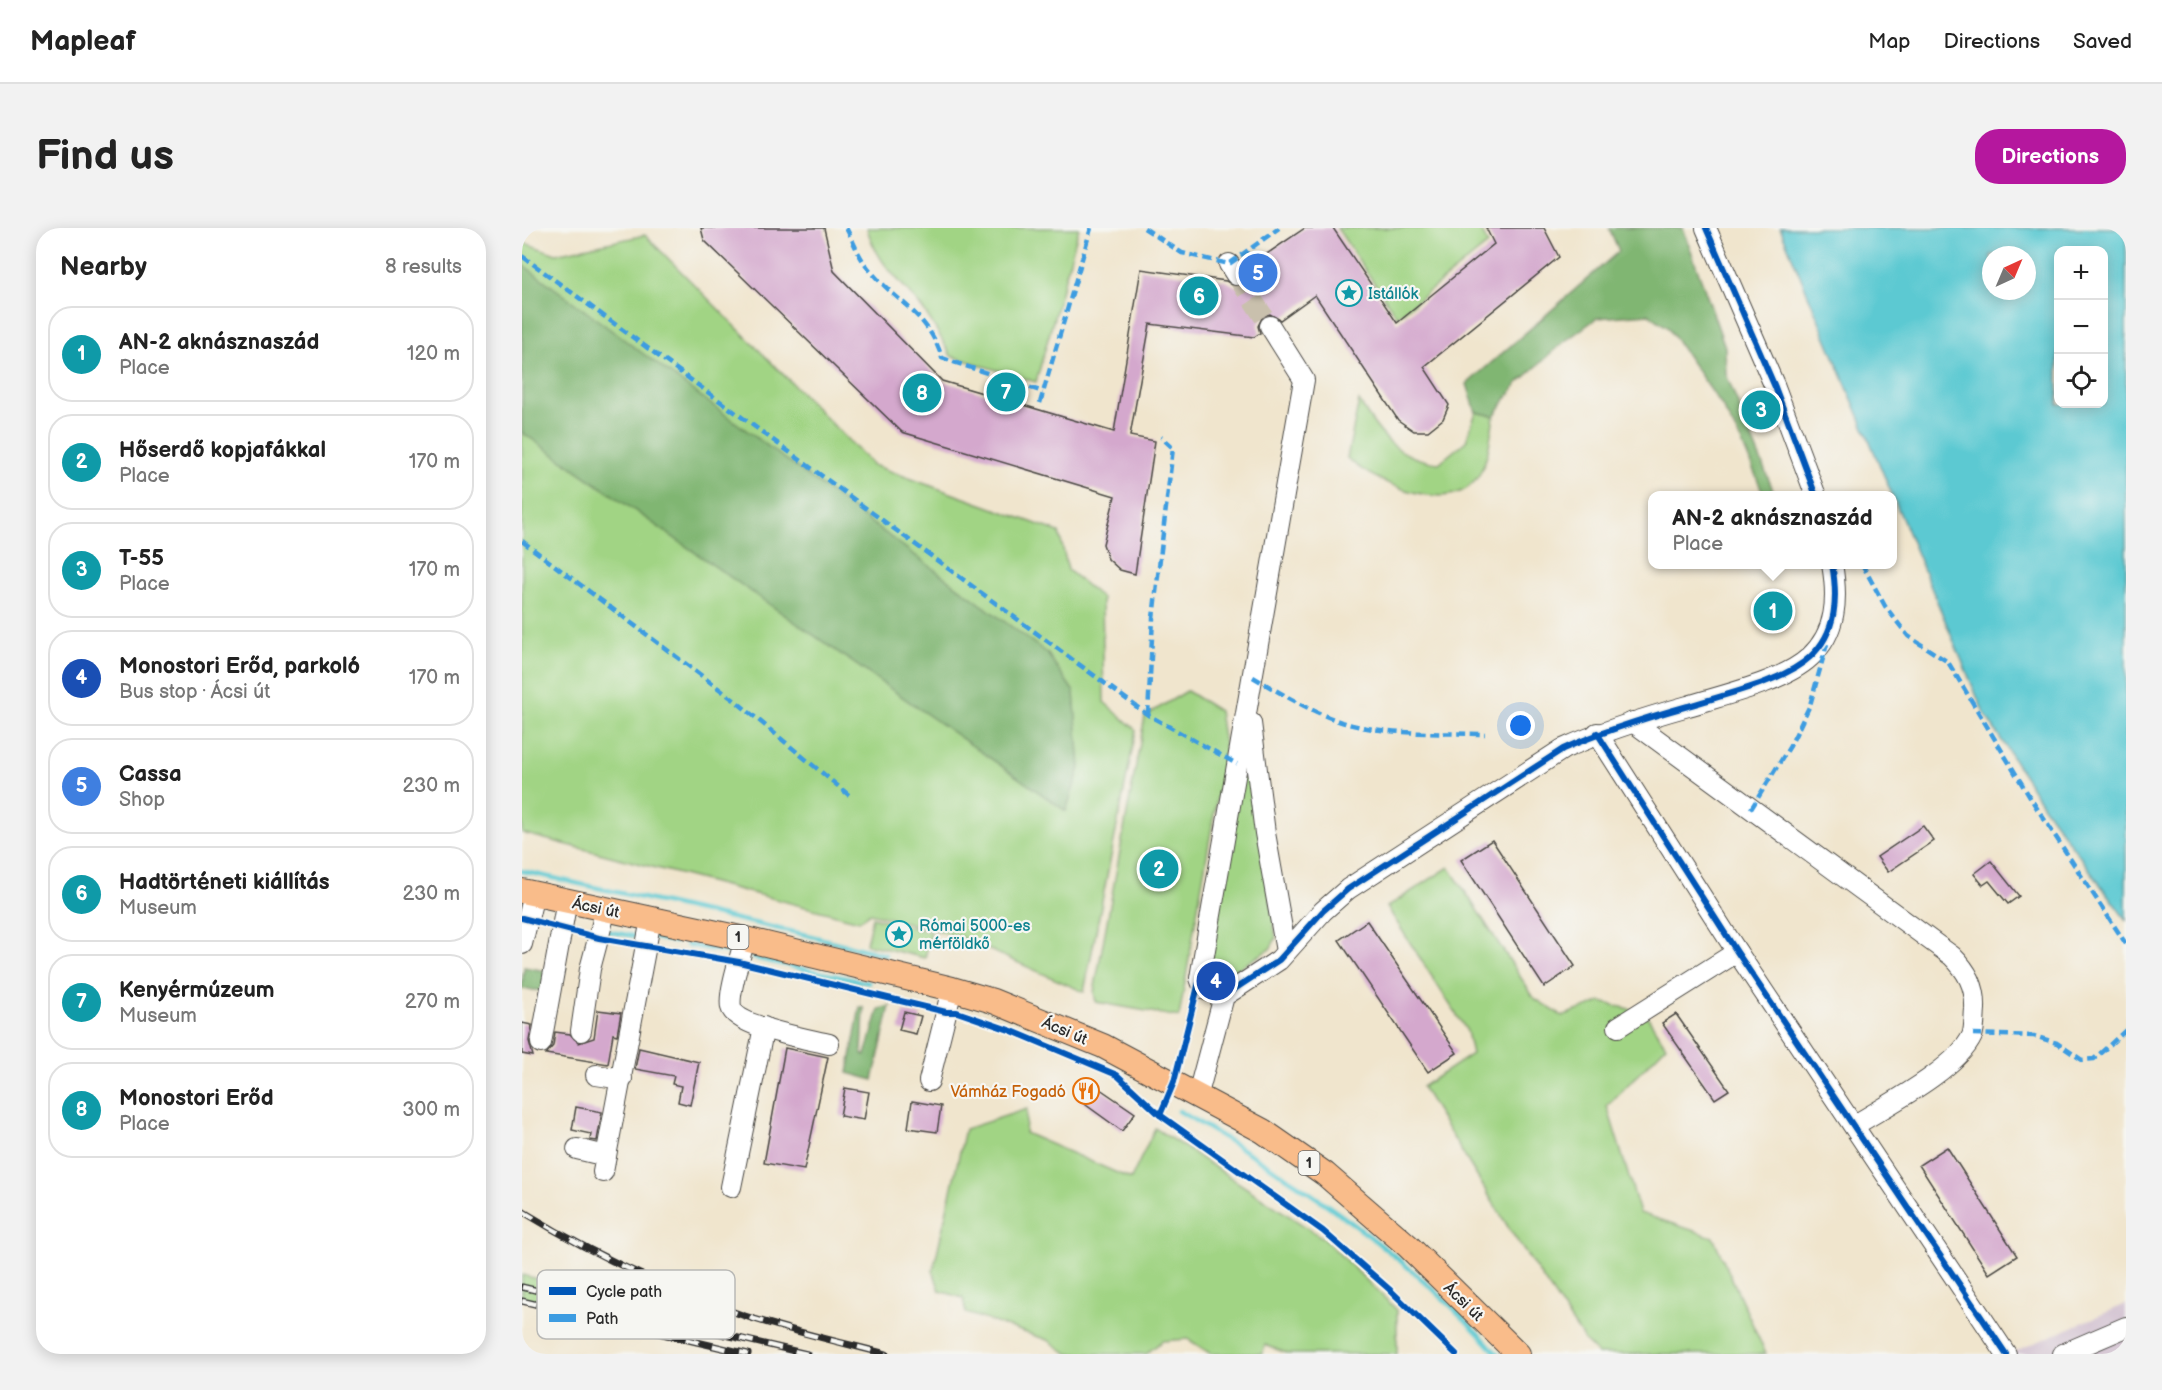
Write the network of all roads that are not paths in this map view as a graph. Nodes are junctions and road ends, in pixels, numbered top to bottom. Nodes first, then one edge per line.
1 (1706, 228) edge
2 (1270, 326) tunnel mouth
3 (1814, 491) edge
4 (1833, 569) edge
5 (1248, 709) junction
6 (1633, 722) junction
7 (1597, 734) junction
8 (1258, 776) junction
9 (1234, 780) junction
10 (528, 892) edge
11 (567, 900) junction
12 (606, 909) junction
13 (651, 919) junction
14 (745, 939) junction
15 (522, 944) edge
16 (1286, 951) junction
17 (1737, 952) junction
18 (952, 989) junction
19 (1224, 996) junction
20 (764, 1027) junction
21 (1617, 1027) dead end
22 (580, 1031) dead end
23 (541, 1043) dead end
24 (829, 1044) dead end
25 (596, 1075) dead end
26 (622, 1079) junction
27 (929, 1082) dead end
28 (1198, 1094) junction
29 (1855, 1125) junction
30 (577, 1149) dead end
31 (731, 1187) dead end
32 (2126, 1327) edge
33 (2103, 1347) edge
34 (1518, 1354) edge
35 (2006, 1354) edge
36 (2063, 1354) edge

1 - 3 street
2 - 5 street
4 - 6 street
5 - 8 street
5 - 9 street
6 - 7 street
6 - 29 street
7 - 16 street
7 - 17 street
8 - 9 street
8 - 16 street
9 - 19 street
10 - 11 main road, Ácsi út / 1
10 - 15 street
11 - 12 main road, Ácsi út / 1
11 - 23 street
12 - 13 main road, Ácsi út / 1
12 - 22 street
13 - 14 main road, Ácsi út / 1
13 - 26 street
14 - 18 main road, Ácsi út / 1
14 - 20 street
16 - 19 street
17 - 21 street
17 - 29 street
18 - 27 street
18 - 28 main road, Ácsi út / 1
19 - 28 street
20 - 24 street
20 - 31 street
25 - 26 street
26 - 30 street
28 - 34 main road, Ácsi út / 1
29 - 35 street
32 - 33 street
33 - 36 street

